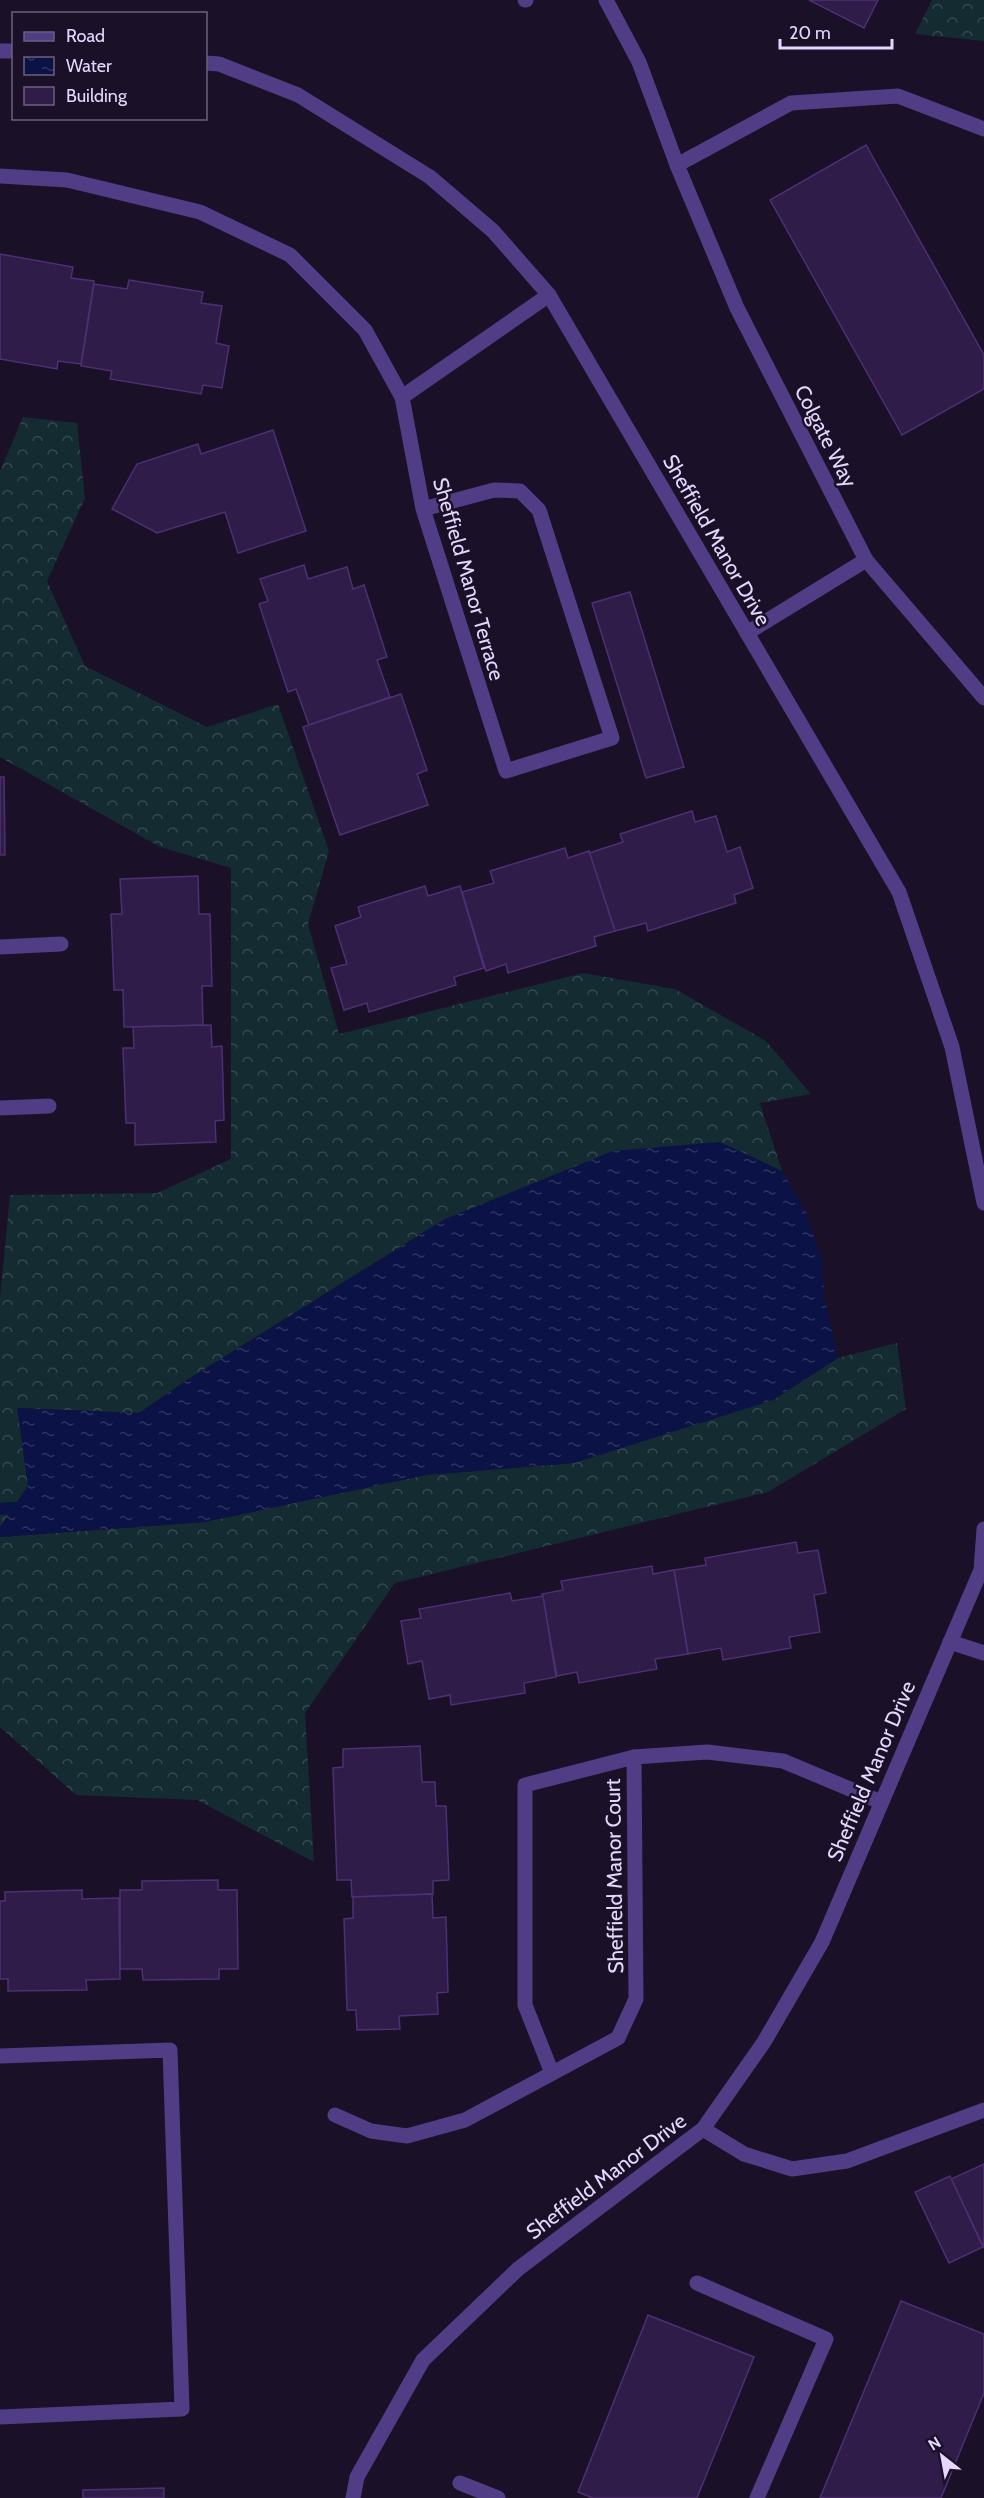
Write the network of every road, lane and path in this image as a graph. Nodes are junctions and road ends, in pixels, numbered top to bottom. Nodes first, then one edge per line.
1 (606, 0) edge
2 (207, 63) edge
3 (984, 129) edge
4 (677, 165) junction
5 (0, 176) edge
6 (549, 295) junction
7 (402, 397) junction
8 (423, 509) junction
9 (866, 560) junction
10 (747, 633) junction
11 (984, 698) edge
12 (61, 944) dead end
13 (0, 947) edge
14 (49, 1106) dead end
15 (0, 1108) edge
16 (984, 1203) edge
17 (984, 1529) edge
18 (950, 1642) junction
19 (984, 1653) edge
20 (634, 1757) junction
21 (881, 1802) junction
22 (0, 2056) edge
23 (552, 2073) junction
24 (984, 2110) edge
25 (335, 2115) dead end
26 (703, 2129) junction
27 (698, 2283) dead end
28 (0, 2417) edge
29 (460, 2483) dead end
30 (353, 2498) edge
31 (498, 2498) edge
32 (757, 2498) edge

1 - 4 street, Colgate Way
2 - 6 street, Sheffield Manor Drive
3 - 4 street
4 - 9 street, Colgate Way
5 - 7 street, Sheffield Manor Terrace
6 - 7 street
6 - 10 street, Sheffield Manor Drive
7 - 8 street, Sheffield Manor Terrace
8 - 8 street, Sheffield Manor Terrace
9 - 10 street
9 - 11 street, Colgate Way
10 - 16 street, Sheffield Manor Drive
12 - 13 street
14 - 15 street
17 - 18 street, Sheffield Manor Drive
18 - 19 street
18 - 21 street, Sheffield Manor Drive
20 - 21 street, Sheffield Manor Court
20 - 23 street, Sheffield Manor Court
20 - 23 street
21 - 26 street, Sheffield Manor Drive
22 - 28 street
23 - 25 street
24 - 26 street
26 - 30 street, Sheffield Manor Drive
27 - 32 street
29 - 31 street

